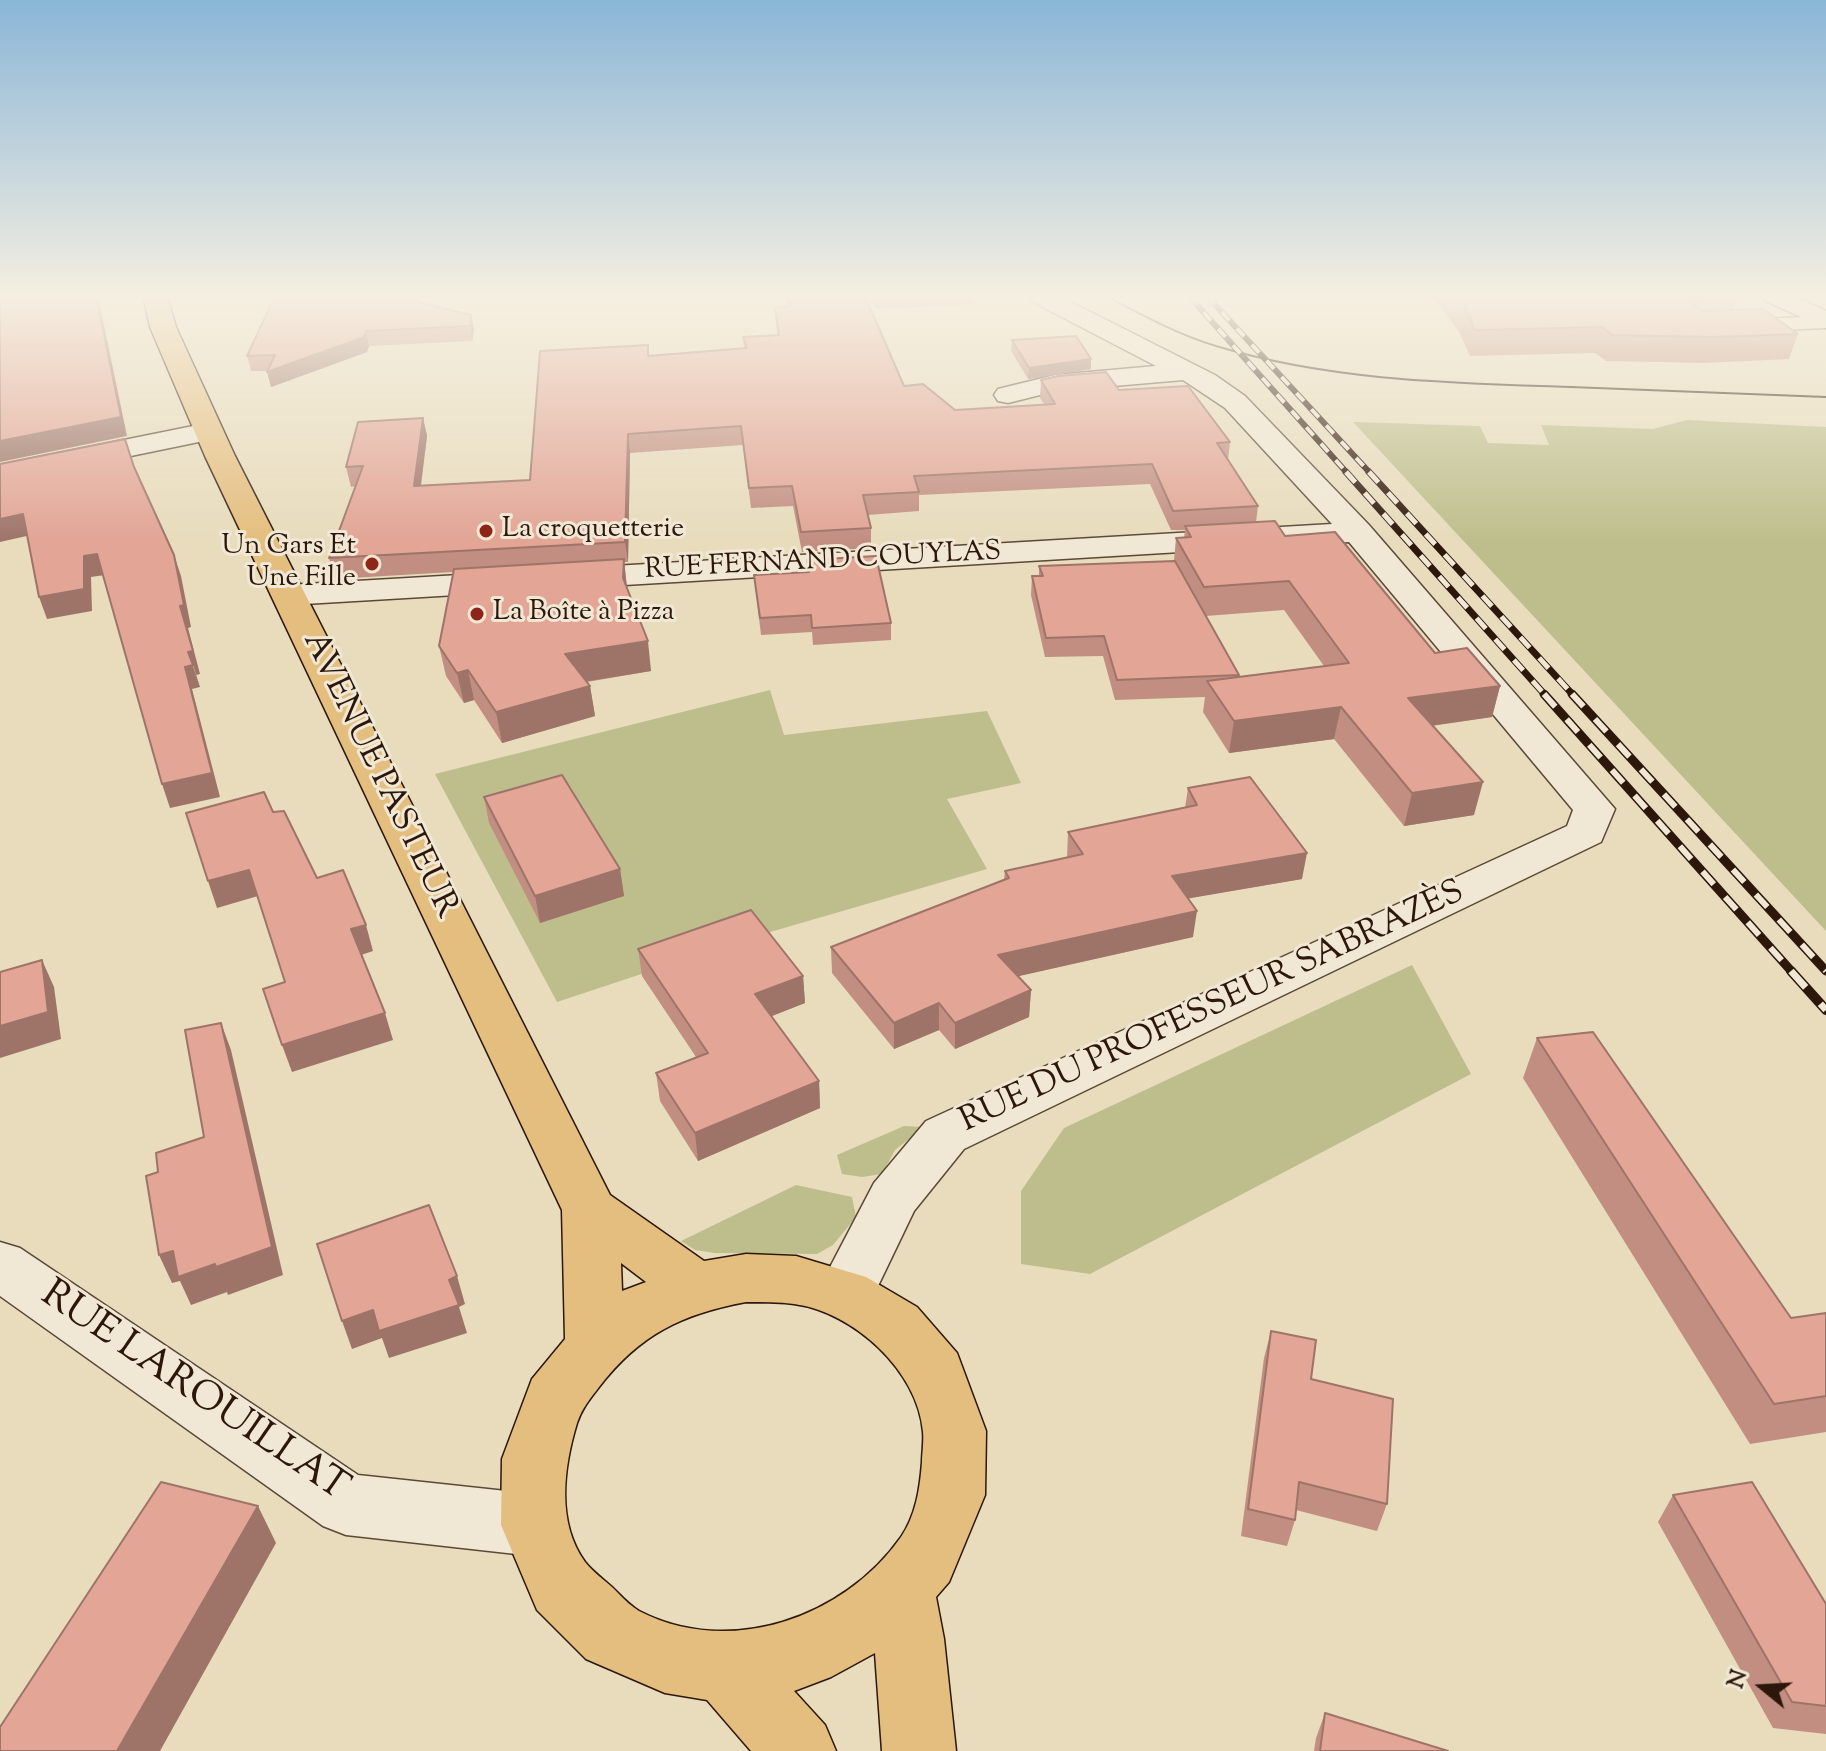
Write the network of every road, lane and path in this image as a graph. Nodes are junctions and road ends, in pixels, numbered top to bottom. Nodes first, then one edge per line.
1 (185, 378) edge
2 (1118, 378) edge
3 (1197, 378) edge
4 (1008, 395) dead end
5 (208, 432) junction
6 (0, 474) edge
7 (1358, 532) junction
8 (288, 595) junction
9 (590, 1210) junction
10 (0, 1265) edge
11 (696, 1287) junction
12 (845, 1294) junction
13 (595, 1346) junction
14 (534, 1525) junction
15 (900, 1587) junction
16 (726, 1667) junction
17 (799, 1751) edge
18 (919, 1751) edge

1 - 5 main road, AVENUE PASTEUR
2 - 4 street
3 - 7 street
5 - 6 street
5 - 8 main road, AVENUE PASTEUR
7 - 8 street, RUE FERNAND COUYLAS
7 - 12 street, RUE DU PROFESSEUR SABRAZÈS
8 - 9 main road, AVENUE PASTEUR
9 - 11 main road, AVENUE PASTEUR
9 - 13 main road, AVENUE PASTEUR
10 - 14 street, RUE LAROUILLAT
11 - 12 main road
11 - 13 main road
12 - 15 main road
13 - 14 main road
14 - 16 main road
15 - 16 main road
15 - 18 main road
16 - 17 main road

